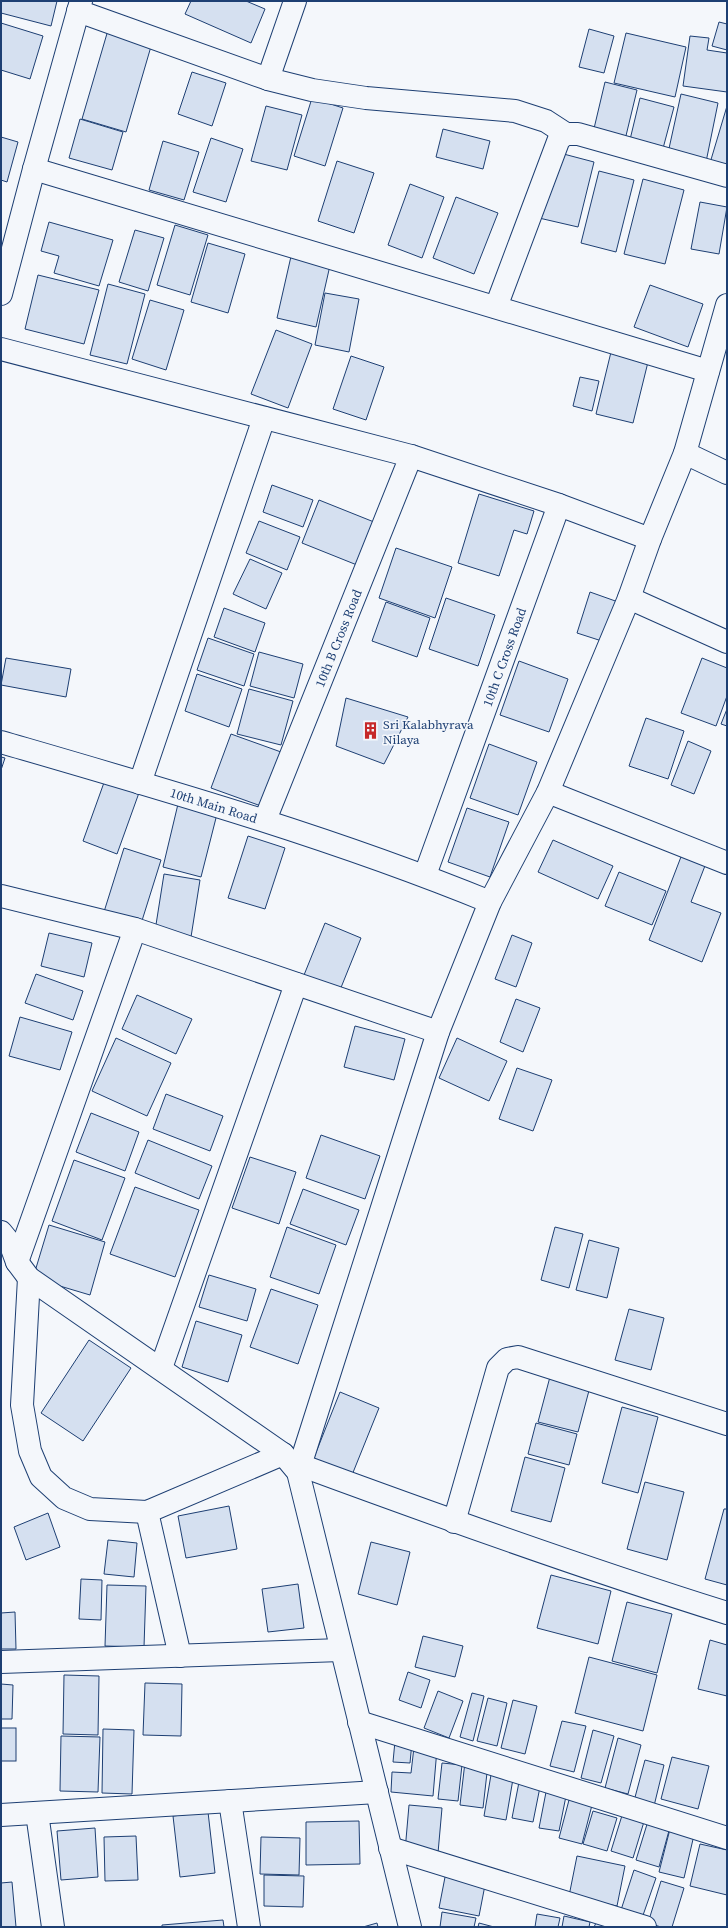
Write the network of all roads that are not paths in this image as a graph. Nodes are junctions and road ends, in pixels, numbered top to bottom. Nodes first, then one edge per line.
1 (295, 1) edge
2 (79, 6) edge
3 (268, 79) junction
4 (566, 134) junction
5 (34, 168) junction
6 (727, 176) edge
7 (1, 294) edge
8 (727, 305) edge
9 (496, 307) junction
10 (1, 349) edge
11 (708, 371) junction
12 (264, 418) junction
13 (685, 453) junction
14 (411, 456) junction
15 (727, 473) edge
16 (559, 505) junction
17 (650, 539) junction
18 (629, 598) junction
19 (727, 642) edge
20 (1, 742) edge
21 (140, 783) junction
22 (548, 792) junction
23 (265, 820) junction
24 (727, 863) edge
25 (425, 875) junction
26 (1, 896) edge
27 (490, 902) junction
28 (135, 929) junction
29 (296, 984) junction
30 (438, 1032) junction
31 (1, 1232) edge
32 (23, 1270) junction
33 (161, 1368) junction
34 (727, 1424) edge
35 (294, 1464) junction
36 (147, 1512) junction
37 (454, 1522) junction
38 (727, 1613) edge
39 (341, 1650) junction
40 (180, 1656) junction
41 (1, 1662) edge
42 (359, 1722) junction
43 (377, 1792) junction
44 (230, 1801) junction
45 (37, 1813) junction
46 (1, 1815) edge
47 (727, 1838) edge
48 (390, 1848) junction
49 (53, 1927) edge
50 (249, 1927) edge
51 (410, 1927) edge
52 (645, 1927) edge

1 - 3 street
2 - 3 street
2 - 5 street
3 - 4 street
4 - 6 street
4 - 9 street
5 - 7 street
5 - 9 street
8 - 11 street
9 - 11 street
10 - 12 street
11 - 13 street
12 - 14 street
12 - 21 street
13 - 15 street
13 - 17 street
14 - 16 street
14 - 23 street, 10th B Cross Road
16 - 17 street
16 - 25 street, 10th C Cross Road
17 - 18 street
18 - 19 street
18 - 22 street
20 - 21 street, 10th Main Road
21 - 23 street, 10th Main Road
22 - 24 street
22 - 27 street
23 - 25 street, 10th Main Road
25 - 27 street, 10th Main Road
26 - 28 street
27 - 30 street
28 - 29 street
28 - 32 street
29 - 30 street
29 - 33 street
30 - 35 street
31 - 32 street
32 - 33 street
32 - 36 street
33 - 35 street
34 - 37 street
35 - 36 street
35 - 37 street
35 - 39 street
36 - 40 street
37 - 38 street
39 - 40 street
39 - 42 street
40 - 41 street
42 - 43 street
42 - 47 street
43 - 44 street
43 - 48 street
44 - 45 street
44 - 50 street
45 - 46 street
45 - 49 street
48 - 51 street
48 - 52 street

